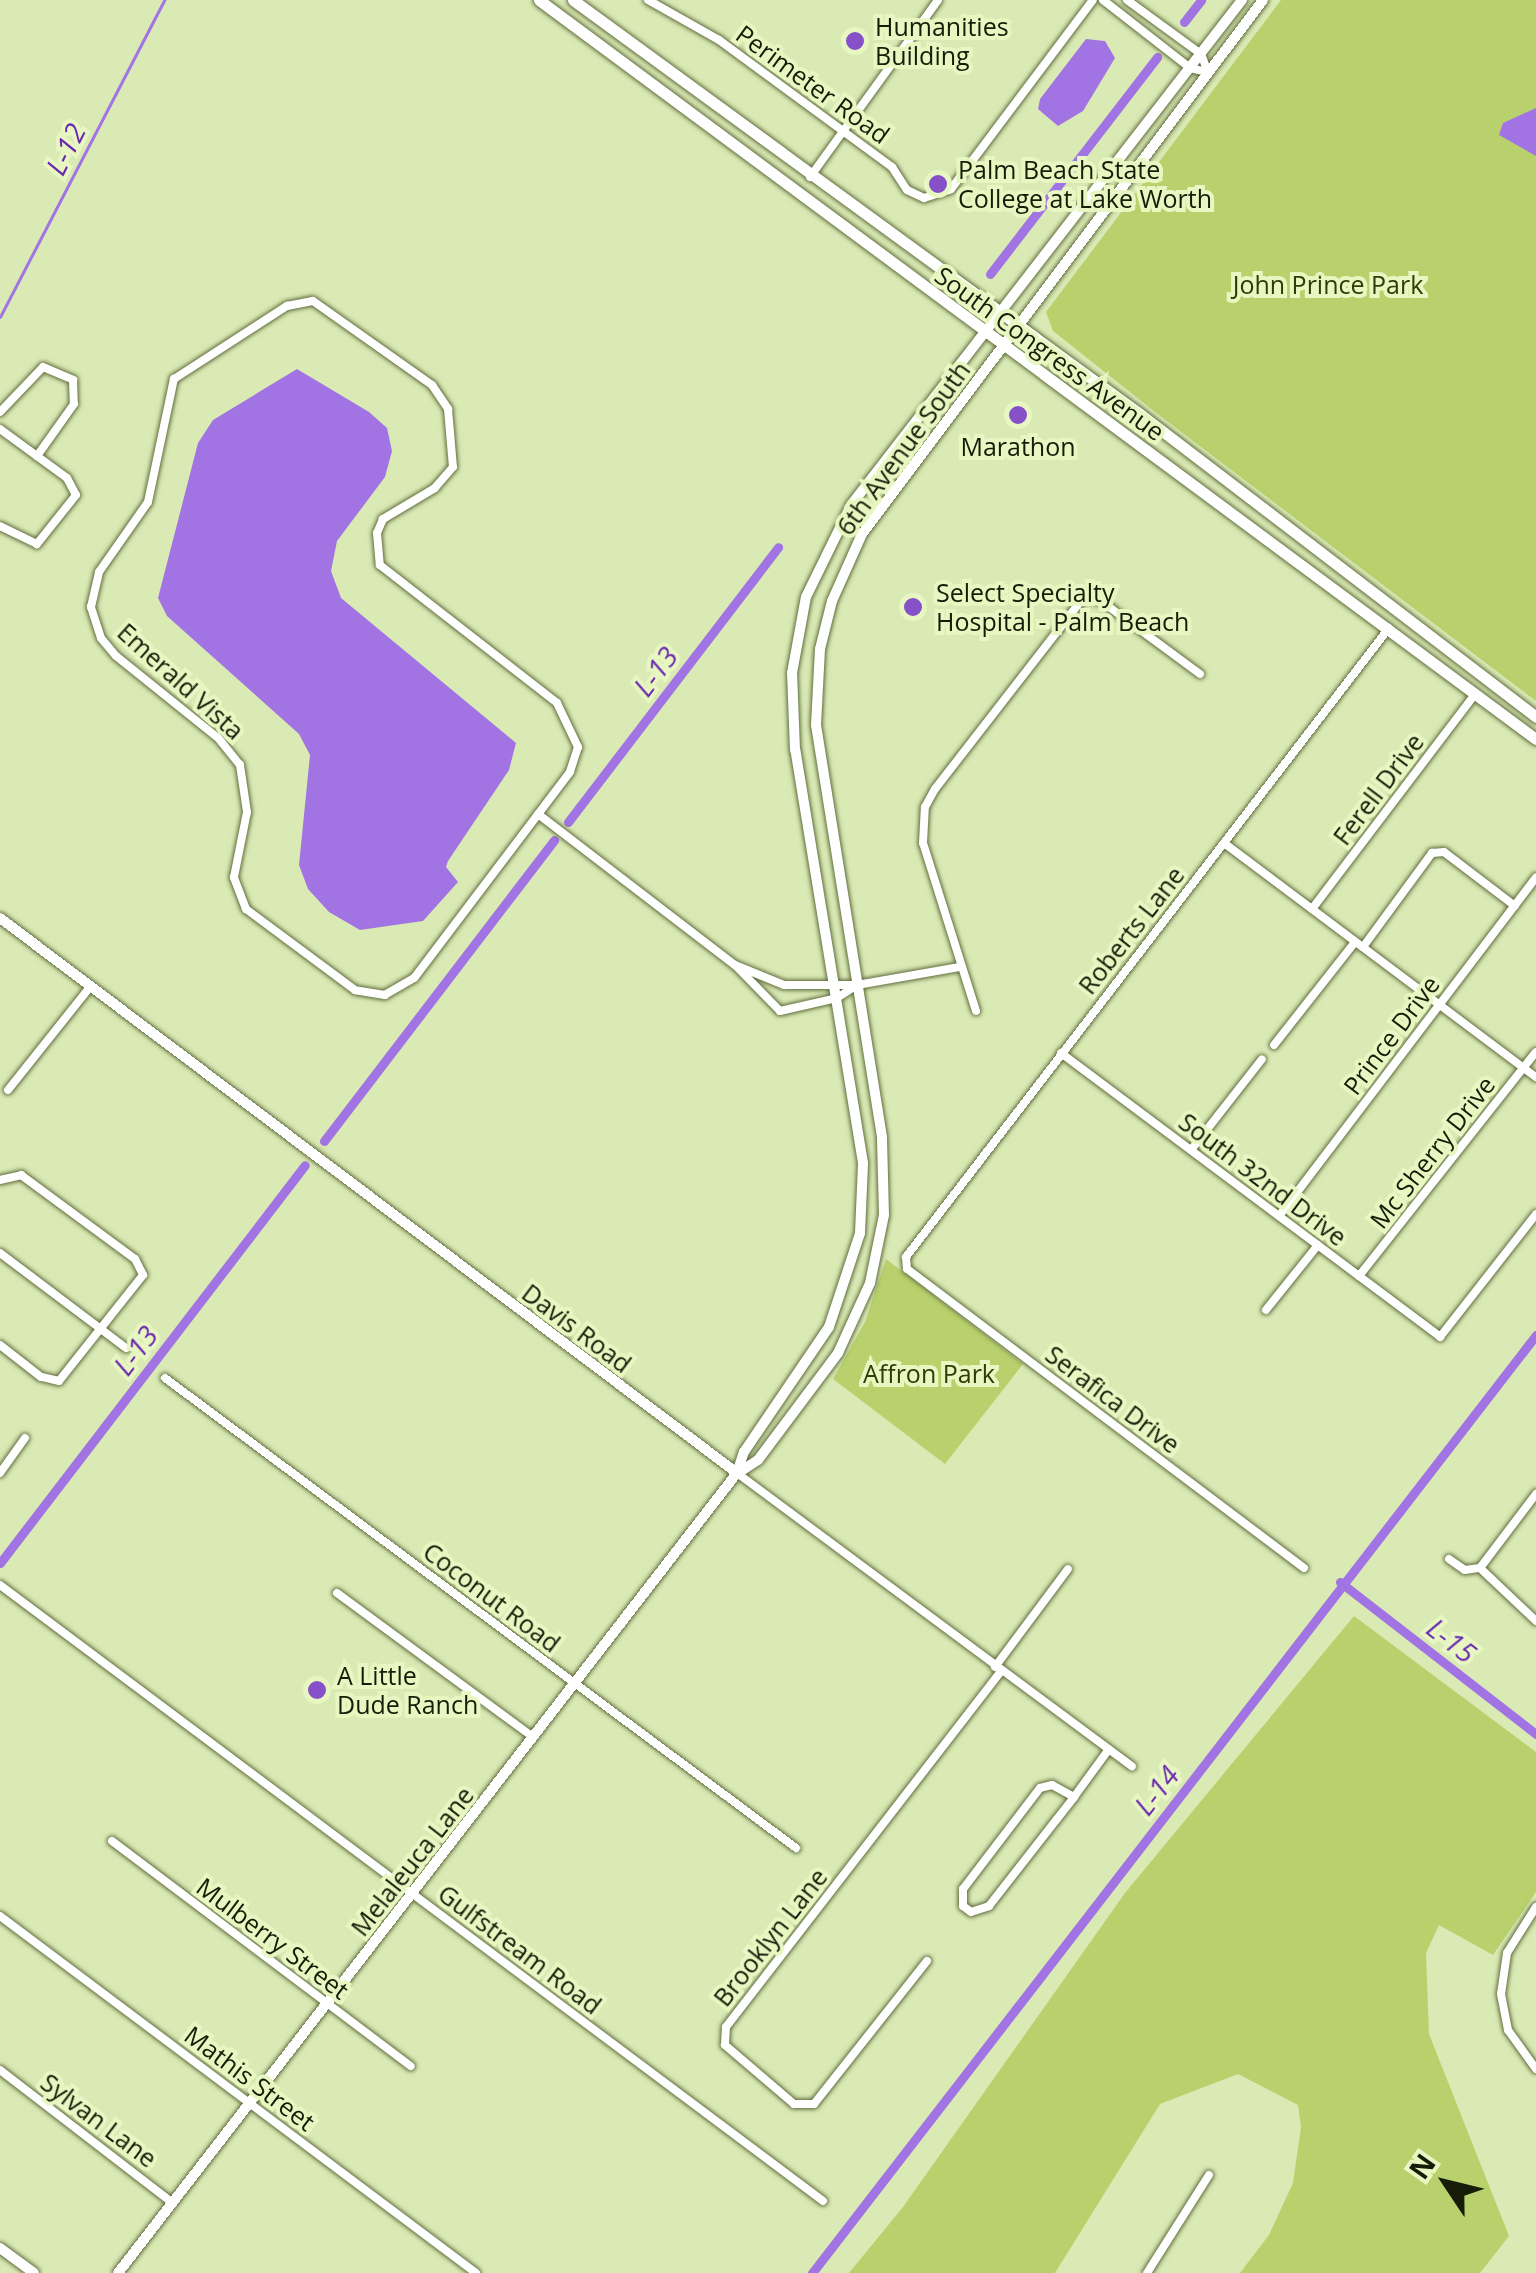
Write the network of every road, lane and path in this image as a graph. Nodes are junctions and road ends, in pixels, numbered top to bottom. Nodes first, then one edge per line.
1 (539, 0) edge
2 (573, 0) edge
3 (648, 0) edge
4 (938, 0) edge
5 (1093, 0) edge
6 (1103, 0) edge
7 (1127, 0) edge
8 (1242, 0) edge
9 (1263, 0) edge
10 (1201, 54) junction
11 (1190, 68) junction
12 (1208, 72) junction
13 (841, 132) junction
14 (810, 177) junction
15 (999, 314) junction
16 (1018, 327) junction
17 (984, 333) junction
18 (1002, 346) junction
19 (0, 412) edge
20 (0, 430) edge
21 (36, 456) junction
22 (0, 526) edge
23 (1361, 608) junction
24 (1400, 614) junction
25 (1389, 628) junction
26 (1431, 638) junction
27 (1200, 674) dead end
28 (1476, 694) junction
29 (1536, 717) edge
30 (1536, 739) edge
31 (538, 814) junction
32 (1224, 843) junction
33 (1536, 878) edge
34 (1515, 906) junction
35 (1312, 909) junction
36 (0, 918) edge
37 (1359, 944) junction
38 (735, 965) junction
39 (959, 967) junction
40 (834, 981) junction
41 (857, 985) junction
42 (90, 987) junction
43 (837, 998) junction
44 (1439, 1004) junction
45 (976, 1011) dead end
46 (1274, 1045) dead end
47 (1536, 1052) edge
48 (1061, 1053) junction
49 (1262, 1059) dead end
50 (1524, 1068) junction
51 (1536, 1077) edge
52 (8, 1090) dead end
53 (1191, 1150) junction
54 (4, 1177) edge
55 (1536, 1214) edge
56 (1279, 1216) junction
57 (860, 1233) joint
58 (881, 1240) joint
59 (1318, 1245) junction
60 (0, 1252) edge
61 (906, 1256) joint
62 (1359, 1276) junction
63 (1266, 1310) dead end
64 (104, 1330) junction
65 (0, 1345) edge
66 (126, 1348) dead end
67 (165, 1378) dead end
68 (25, 1438) dead end
69 (0, 1472) edge
70 (737, 1473) junction
71 (1536, 1494) edge
72 (1449, 1559) dead end
73 (1304, 1568) dead end
74 (1480, 1568) junction
75 (1068, 1569) dead end
76 (0, 1585) edge
77 (337, 1593) dead end
78 (1536, 1621) edge
79 (998, 1669) junction
80 (574, 1683) junction
81 (533, 1737) junction
82 (1108, 1749) junction
83 (1132, 1766) dead end
84 (1074, 1797) junction
85 (112, 1841) dead end
86 (796, 1848) dead end
87 (412, 1893) junction
88 (1536, 1907) edge
89 (0, 1916) edge
90 (927, 1961) dead end
91 (327, 2003) junction
92 (410, 2066) dead end
93 (0, 2070) edge
94 (1536, 2070) edge
95 (250, 2103) junction
96 (1209, 2176) dead end
97 (823, 2201) dead end
98 (173, 2202) junction
99 (0, 2248) edge
100 (34, 2273) edge
101 (118, 2273) edge
102 (476, 2273) edge
103 (1147, 2273) edge

1 - 17 main road, South Congress Avenue
2 - 14 main road, South Congress Avenue
3 - 13 street, Perimeter Road
4 - 13 street
5 - 13 street, Perimeter Road
6 - 11 street
7 - 10 street
8 - 10 street, 6th Avenue South
9 - 12 street, 6th Avenue South
10 - 11 street, 6th Avenue South
10 - 12 street
11 - 12 street
11 - 15 street, 6th Avenue South
12 - 16 street, 6th Avenue South
13 - 14 street
14 - 15 main road, South Congress Avenue
15 - 16 main road, South Congress Avenue
15 - 17 street, 6th Avenue South
16 - 18 street, 6th Avenue South
16 - 24 main road, South Congress Avenue
17 - 18 main road, South Congress Avenue
17 - 40 street, 6th Avenue South
18 - 23 main road, South Congress Avenue
18 - 41 street, 6th Avenue South
19 - 21 street
20 - 21 street
21 - 22 street
23 - 24 main road
23 - 25 main road, South Congress Avenue
24 - 26 main road, South Congress Avenue
25 - 26 main road
25 - 28 main road, South Congress Avenue
25 - 32 street, Roberts Lane
26 - 29 main road, South Congress Avenue
27 - 39 street
28 - 30 main road, South Congress Avenue
28 - 35 street, Ferell Drive
31 - 31 street, Emerald Vista
31 - 38 street
32 - 35 street
32 - 48 street, Roberts Lane
33 - 34 street, Prince Drive
34 - 37 street
34 - 44 street, Prince Drive
35 - 37 street
36 - 42 street, Davis Road
37 - 44 street
37 - 46 street
38 - 40 street
38 - 43 street
39 - 41 street
39 - 45 street
40 - 41 street
40 - 43 street, 6th Avenue South
41 - 43 street
41 - 58 street, 6th Avenue South
42 - 52 street
42 - 70 street, Davis Road
43 - 57 street, 6th Avenue South
44 - 50 street
44 - 56 street, Prince Drive
47 - 50 street, Mc Sherry Drive
48 - 53 street, South 32nd Drive
48 - 61 street, Roberts Lane
49 - 53 street
50 - 51 street
50 - 62 street, Mc Sherry Drive
53 - 56 street, South 32nd Drive
54 - 64 street
55 - 62 street, South 32nd Drive
56 - 59 street, South 32nd Drive
57 - 70 street, Melaleuca Lane
58 - 70 street, Melaleuca Lane
59 - 62 street, South 32nd Drive
59 - 63 street
60 - 64 street
61 - 73 street, Serafica Drive
64 - 65 street
64 - 66 street
67 - 80 street, Coconut Road
68 - 69 street
70 - 79 street, Davis Road
70 - 80 street, Melaleuca Lane
71 - 74 street
72 - 74 street
74 - 78 street
75 - 79 street
76 - 87 street, Gulfstream Road
77 - 81 street
79 - 82 street, Davis Road
79 - 90 street, Brooklyn Lane
80 - 81 street, Melaleuca Lane
80 - 86 street, Coconut Road
81 - 87 street, Melaleuca Lane
82 - 83 street, Davis Road
82 - 84 street
84 - 84 street
85 - 91 street, Mulberry Street
87 - 91 street, Melaleuca Lane
87 - 97 street, Gulfstream Road
88 - 94 street
89 - 95 street, Mathis Street
91 - 92 street, Mulberry Street
91 - 95 street, Melaleuca Lane
93 - 98 street, Sylvan Lane
95 - 98 street, Melaleuca Lane
95 - 102 street, Mathis Street
96 - 103 street
98 - 101 street, Melaleuca Lane
99 - 100 street

